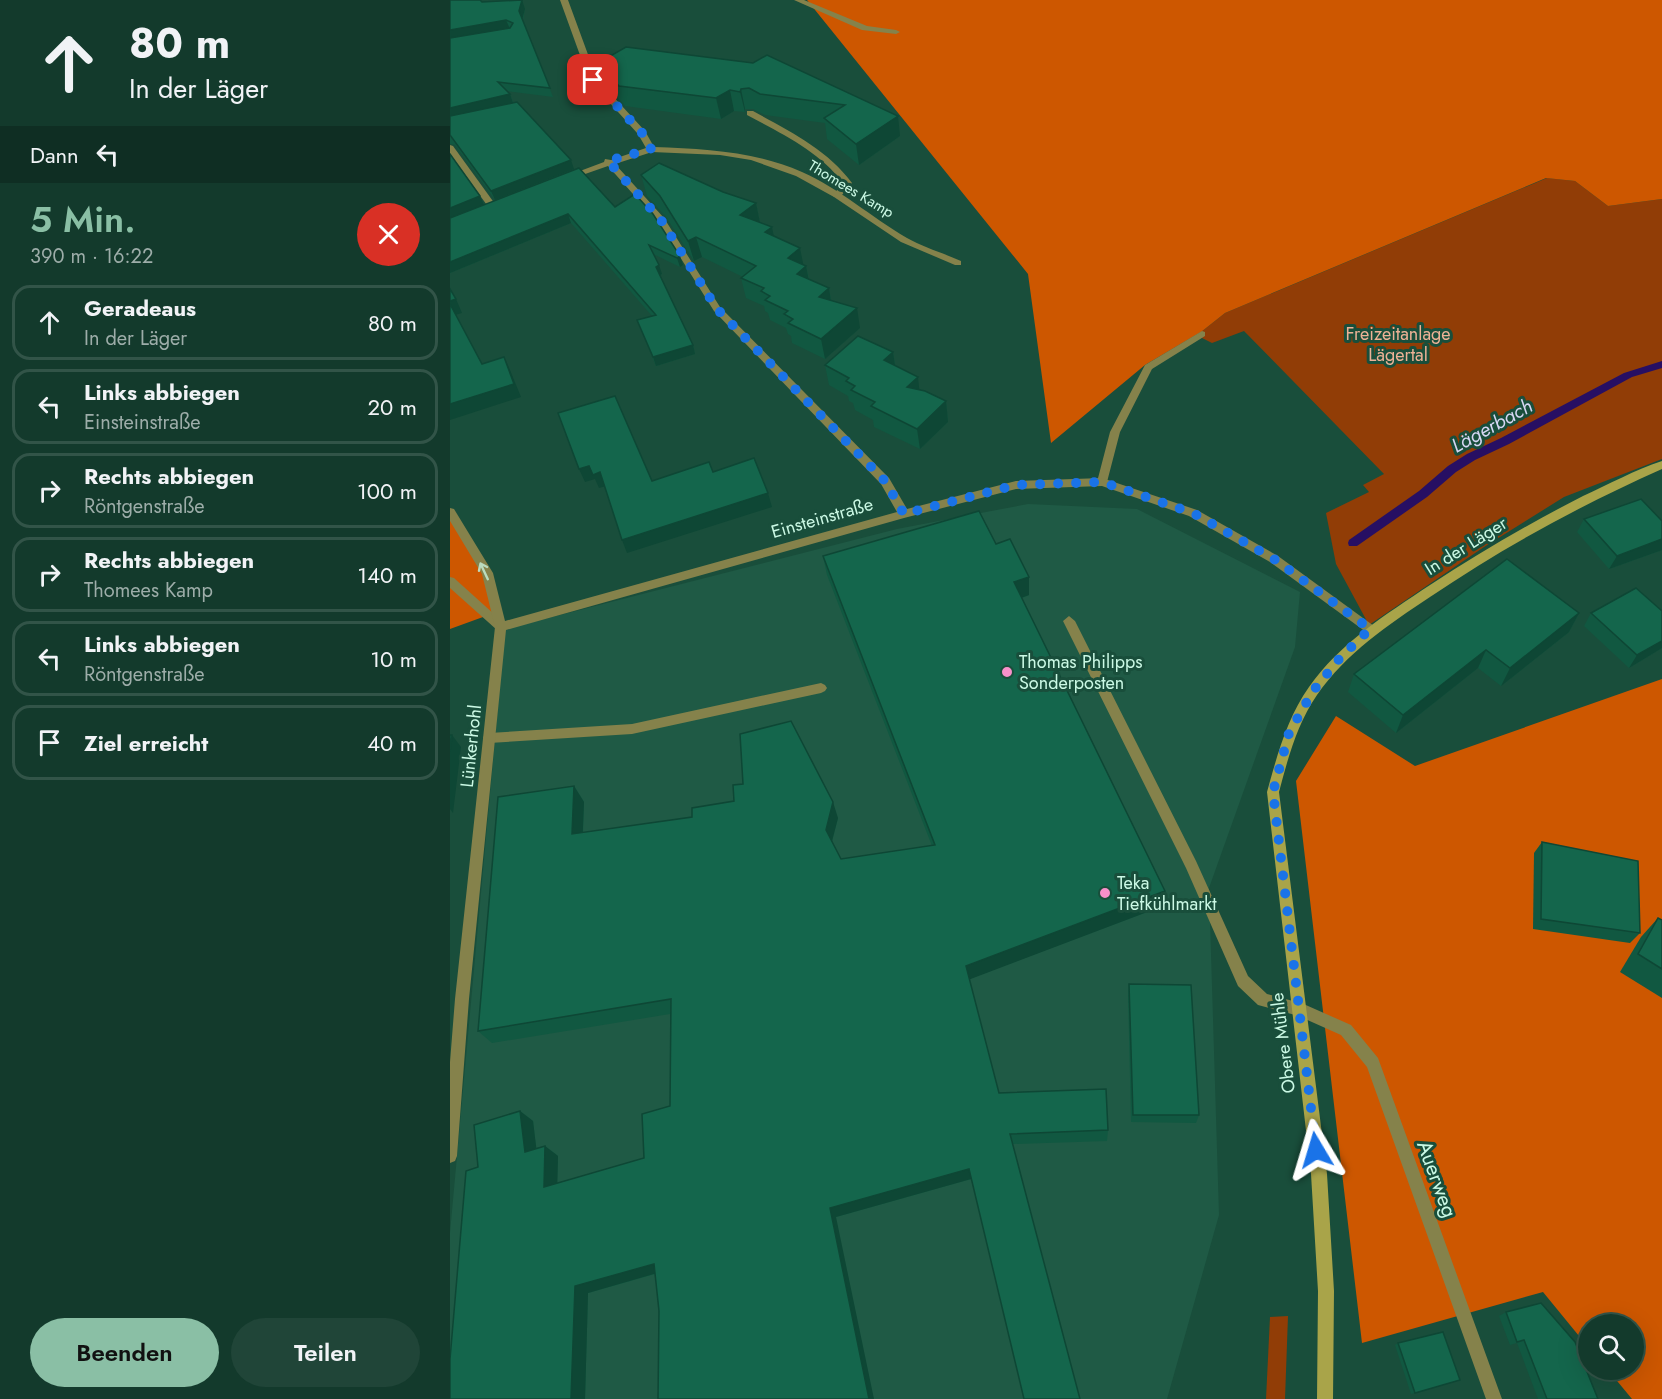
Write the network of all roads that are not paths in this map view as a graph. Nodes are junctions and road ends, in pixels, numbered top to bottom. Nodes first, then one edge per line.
1 (564, 0) edge
2 (798, 0) edge
3 (896, 32) dead end
4 (750, 113) edge
5 (450, 148) edge
6 (651, 149) junction
7 (608, 161) junction
8 (555, 182) edge
9 (837, 195) junction
10 (502, 202) edge
11 (492, 206) junction
12 (481, 211) edge
13 (958, 263) dead end
14 (1202, 334) dead end
15 (1662, 465) edge
16 (1102, 482) junction
17 (450, 512) edge
18 (904, 514) junction
19 (450, 581) edge
20 (1070, 621) dead end
21 (501, 627) junction
22 (1370, 629) junction
23 (821, 688) dead end
24 (1313, 691) joint
25 (489, 738) junction
26 (1299, 1009) junction
27 (450, 1156) edge
28 (1325, 1399) edge
29 (1494, 1399) edge

1 - 6 street
2 - 3 street
4 - 9 street
5 - 11 street
6 - 7 street, Thomees Kamp
6 - 9 street, Thomees Kamp
7 - 8 street, Thomees Kamp
7 - 18 street
9 - 13 street, Thomees Kamp
10 - 11 street
11 - 12 street
14 - 16 street
15 - 22 main road, In der Läger
16 - 18 street, Einsteinstraße
16 - 22 street, Einsteinstraße
21 -> 17 street
18 - 21 street, Einsteinstraße
19 - 21 street
20 - 26 street, Auerweg
21 - 25 street, Lünkerhohl
22 - 24 main road, In der Läger
23 - 25 street
24 - 26 main road, Obere Mühle
25 - 27 street, Lünkerhohl
26 - 28 main road, Obere Mühle
26 - 29 street, Auerweg

